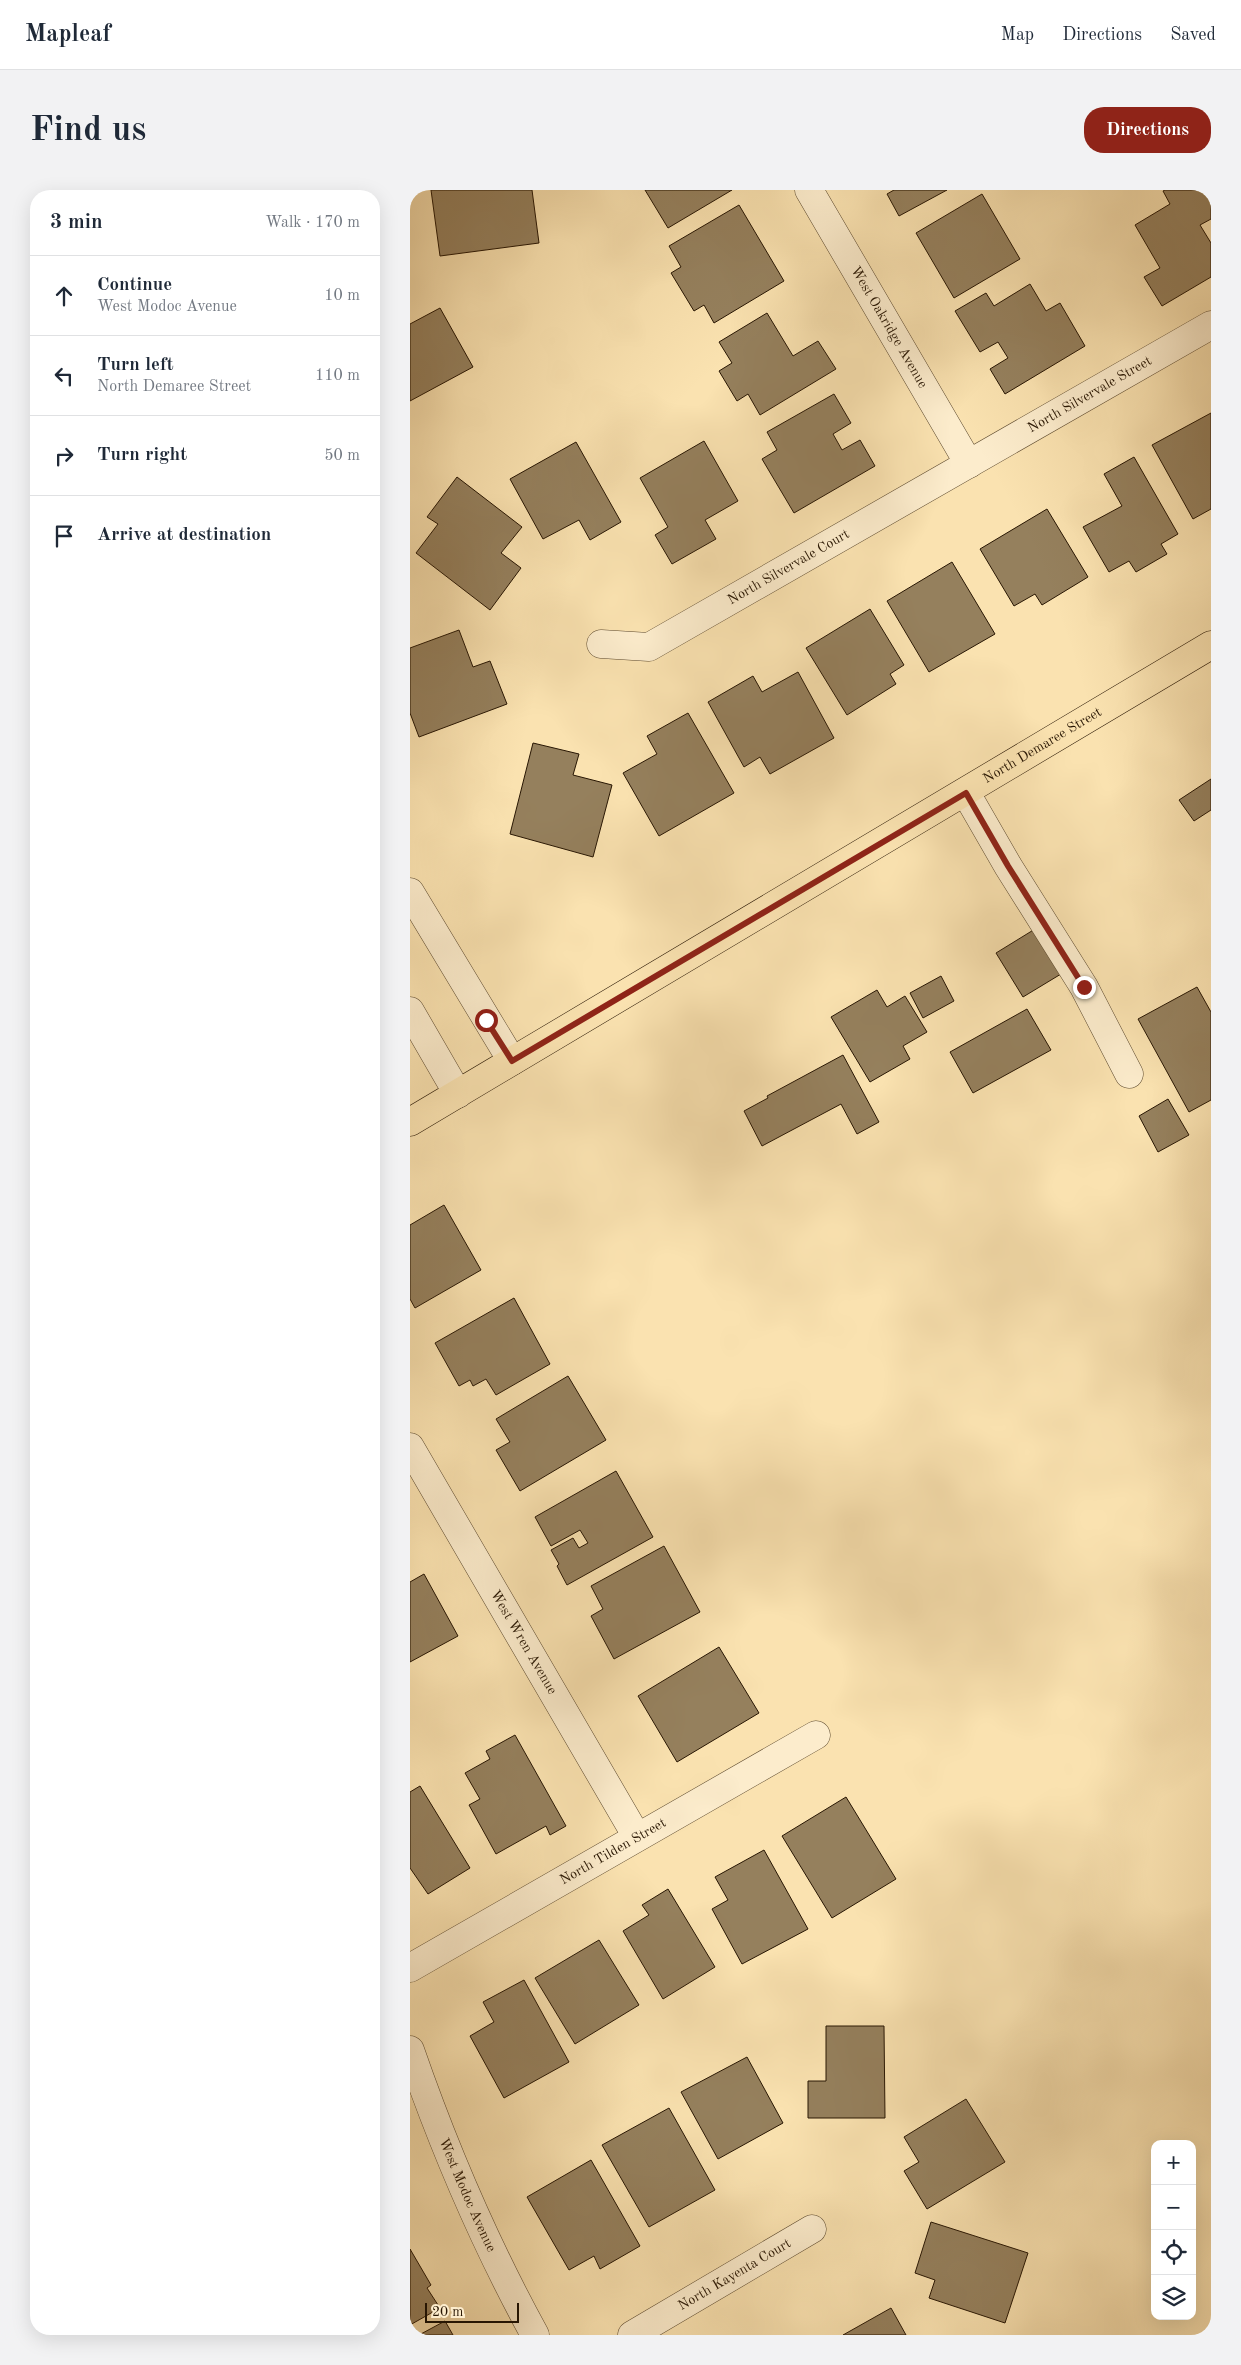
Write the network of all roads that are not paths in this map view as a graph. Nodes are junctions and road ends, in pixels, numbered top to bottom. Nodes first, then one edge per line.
1 (809, 190) edge
2 (1211, 325) edge
3 (969, 464) junction
4 (601, 644) dead end
5 (1211, 645) edge
6 (966, 793) junction
7 (410, 892) edge
8 (410, 1011) edge
9 (512, 1061) junction
10 (1129, 1074) dead end
11 (458, 1094) junction
12 (410, 1122) edge
13 (413, 1459) edge
14 (816, 1735) dead end
15 (637, 1837) junction
16 (410, 1968) edge
17 (410, 2050) edge
18 (812, 2229) dead end
19 (534, 2335) edge
20 (632, 2335) edge

1 - 3 street, West Oakridge Avenue
2 - 3 street, North Silvervale Street
3 - 4 street, North Silvervale Court
5 - 6 main road, North Demaree Street
6 - 9 main road, North Demaree Street
6 - 10 street
7 - 9 street
8 - 11 street
9 - 11 main road, North Demaree Street
11 - 12 main road, North Demaree Street
13 - 15 street, West Wren Avenue
14 - 15 street, North Tilden Street
15 - 16 street, North Tilden Street
17 - 19 street, West Modoc Avenue
18 - 20 street, North Kayenta Court

